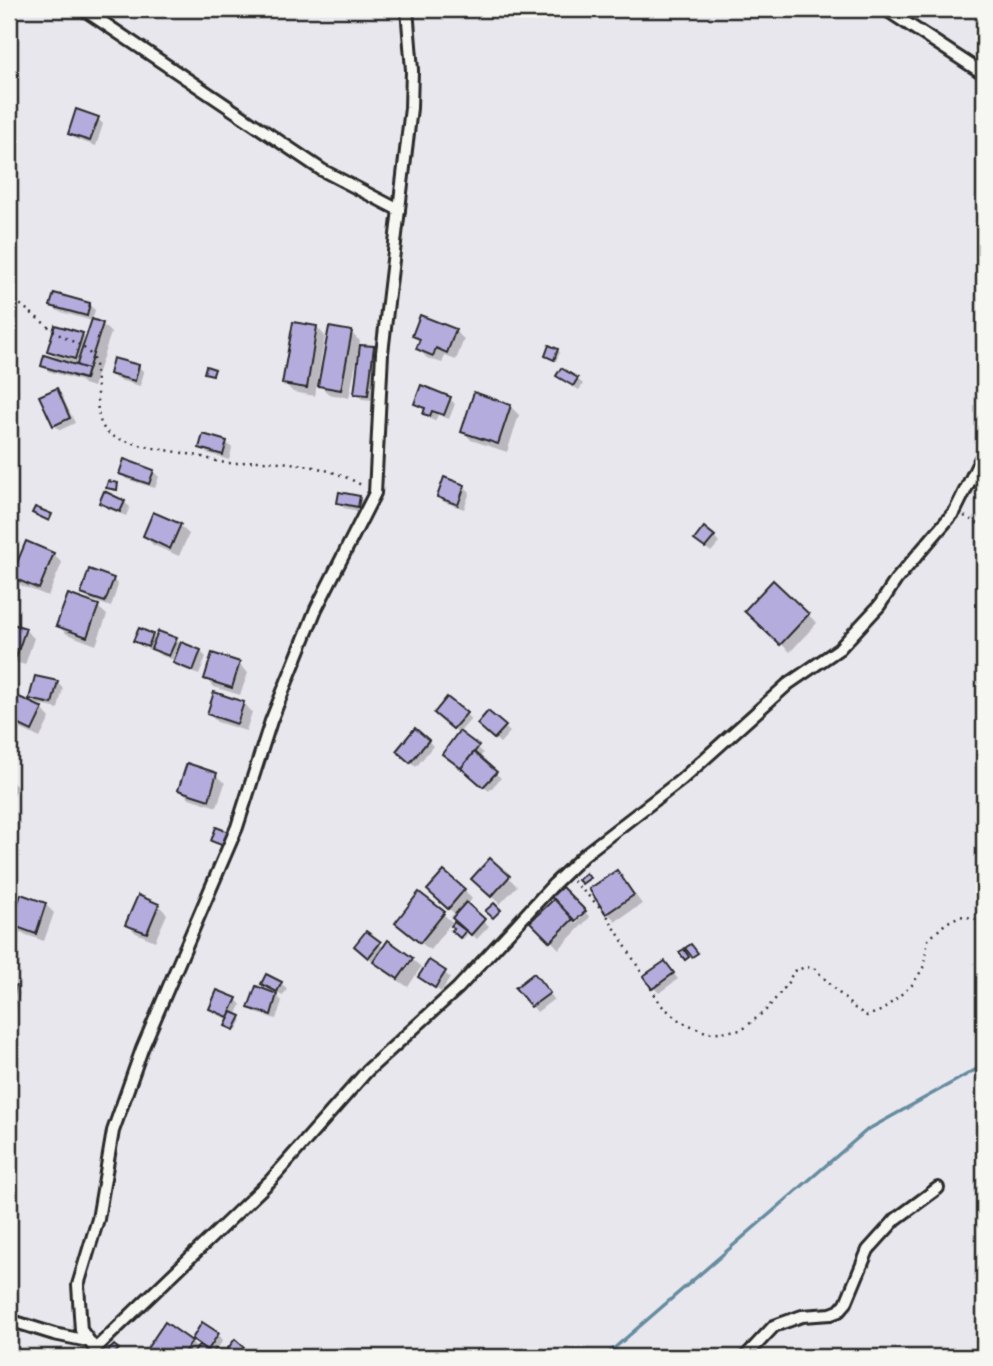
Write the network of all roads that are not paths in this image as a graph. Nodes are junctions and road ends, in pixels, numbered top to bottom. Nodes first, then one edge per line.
1 (82, 9) edge
2 (407, 9) edge
3 (885, 9) edge
4 (984, 74) edge
5 (399, 210) junction
6 (984, 452) edge
7 (938, 1188) dead end
8 (9, 1320) edge
9 (92, 1349) edge
10 (744, 1357) edge

1 - 5 street
2 - 5 street
3 - 4 street
5 - 9 street
6 - 9 street
7 - 10 street
8 - 9 street

